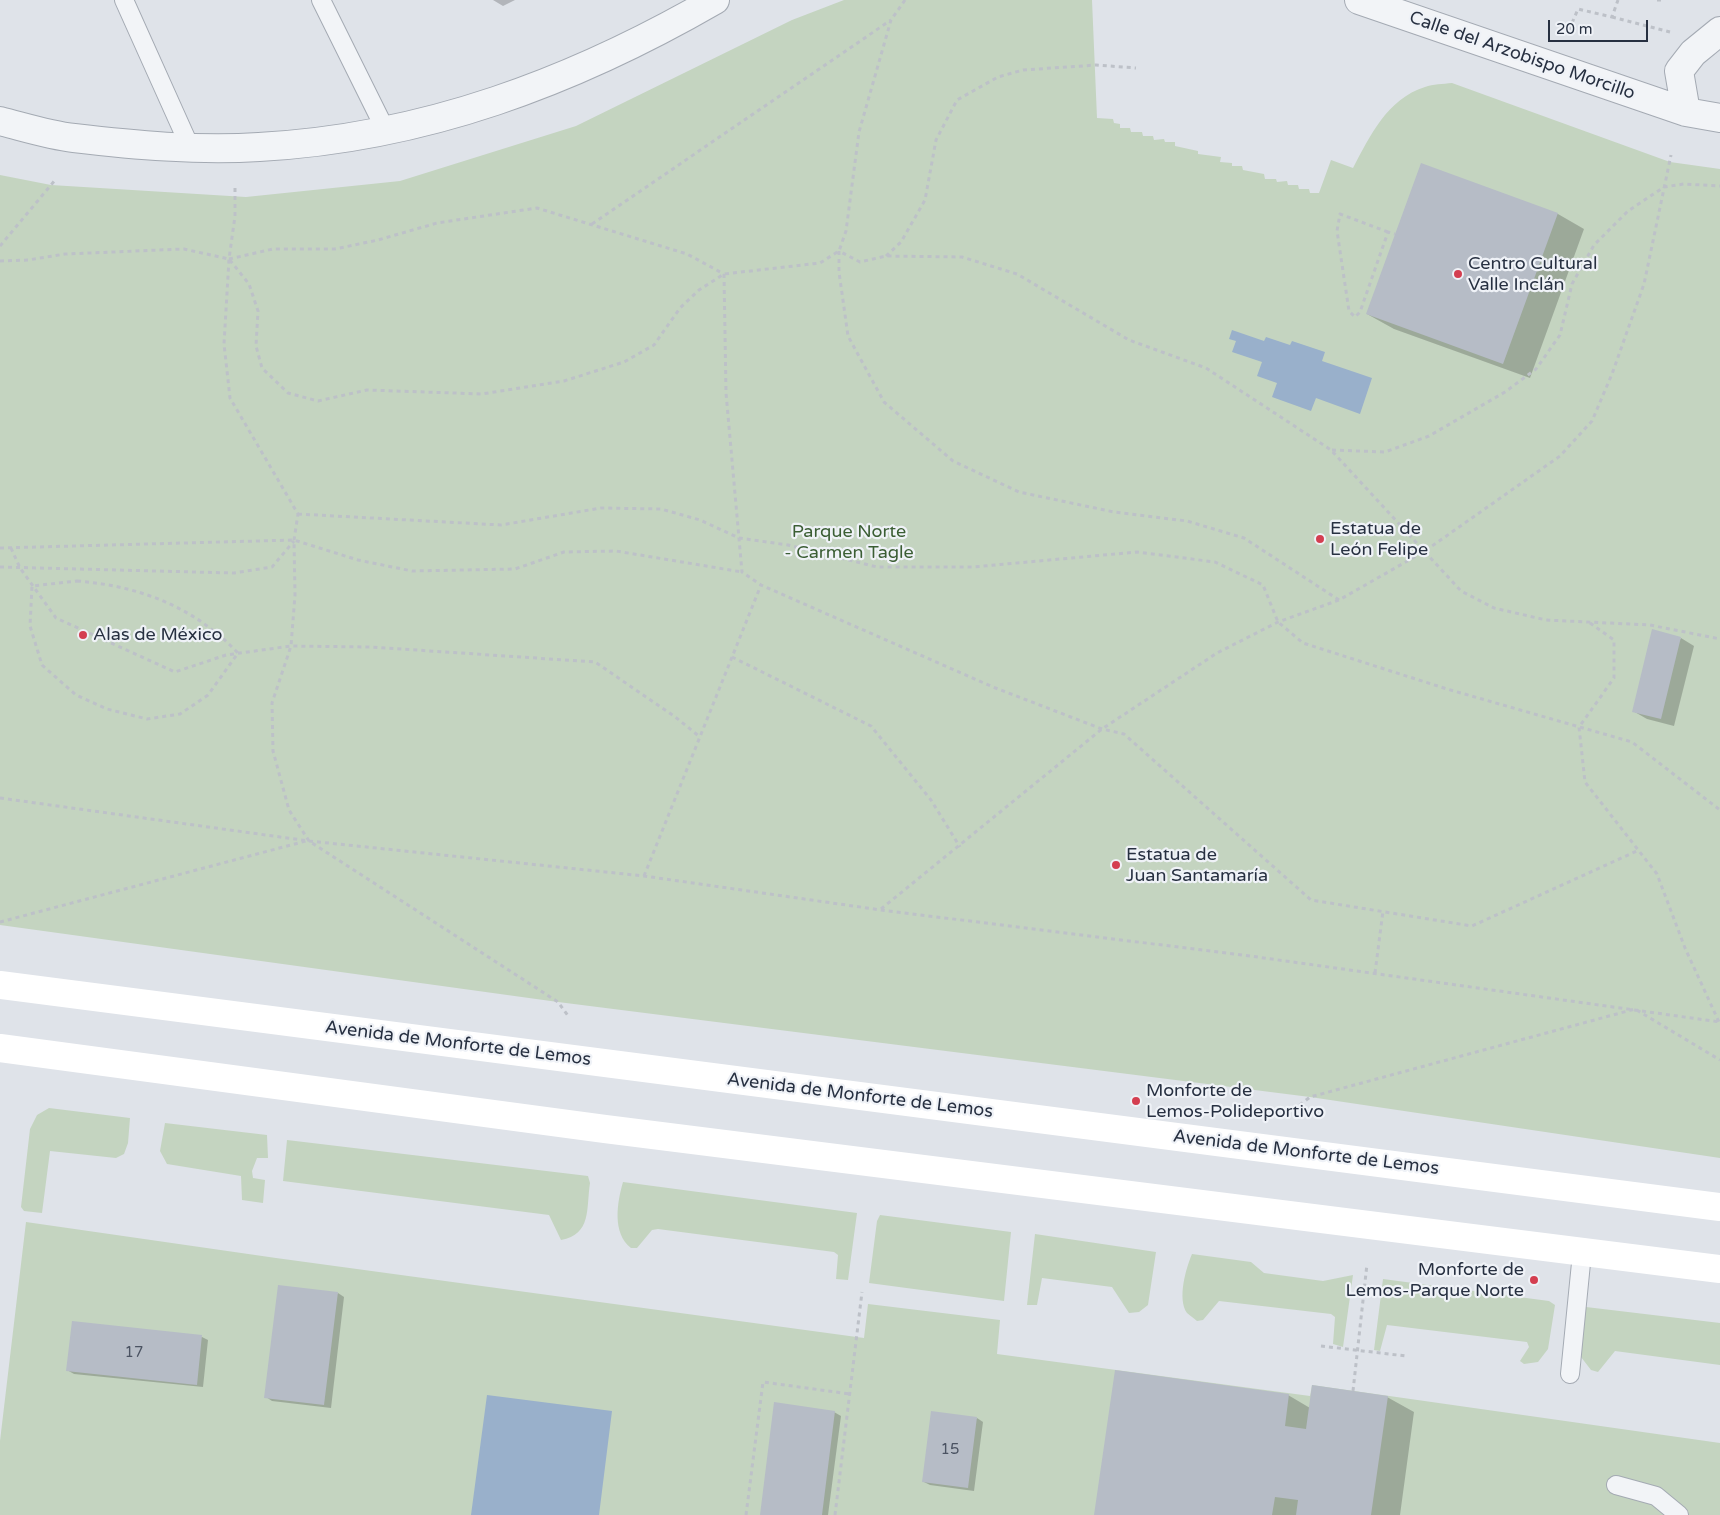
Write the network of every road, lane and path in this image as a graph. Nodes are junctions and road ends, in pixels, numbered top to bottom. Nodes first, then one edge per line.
1 (124, 0) edge
2 (321, 0) edge
3 (715, 0) edge
4 (905, 0) edge
5 (1359, 0) edge
6 (1618, 0) edge
7 (1657, 0) edge
8 (1664, 0) edge
9 (1612, 17) junction
10 (891, 20) junction
11 (1569, 30) dead end
12 (1720, 31) edge
13 (1677, 33) dead end
14 (1136, 68) dead end
15 (1686, 112) junction
16 (1720, 118) edge
17 (0, 121) edge
18 (386, 131) junction
19 (190, 147) junction
20 (1671, 155) dead end
21 (56, 179) dead end
22 (1720, 186) edge
23 (1664, 187) junction
24 (235, 188) dead end
25 (592, 224) junction
26 (1388, 232) junction
27 (1394, 234) dead end
28 (0, 246) edge
29 (839, 251) junction
30 (886, 256) junction
31 (229, 259) junction
32 (0, 261) edge
33 (724, 274) junction
34 (1331, 450) junction
35 (298, 514) junction
36 (739, 538) junction
37 (294, 540) junction
38 (0, 548) edge
39 (11, 548) junction
40 (1425, 551) junction
41 (0, 567) edge
42 (20, 568) junction
43 (742, 572) junction
44 (761, 585) junction
45 (32, 586) junction
46 (1340, 600) junction
47 (1278, 622) junction
48 (1590, 623) junction
49 (1720, 639) edge
50 (291, 646) junction
51 (238, 654) junction
52 (732, 657) junction
53 (1579, 727) junction
54 (1102, 729) junction
55 (700, 737) junction
56 (0, 798) edge
57 (1720, 810) edge
58 (309, 840) junction
59 (960, 847) junction
60 (1639, 850) junction
61 (644, 876) junction
62 (881, 910) junction
63 (1383, 912) junction
64 (0, 922) edge
65 (1375, 973) junction
66 (0, 985) edge
67 (1635, 1009) junction
68 (569, 1017) dead end
69 (1720, 1022) edge
70 (0, 1046) edge
71 (1720, 1060) edge
72 (1287, 1115) dead end
73 (1720, 1207) edge
74 (1582, 1253) junction
75 (1367, 1264) dead end
76 (1720, 1269) edge
77 (862, 1292) dead end
78 (1321, 1346) dead end
79 (1356, 1350) junction
80 (1406, 1356) dead end
81 (1570, 1374) dead end
82 (1353, 1391) dead end
83 (850, 1394) junction
84 (1616, 1485) dead end
85 (746, 1515) edge
86 (836, 1515) edge
87 (1679, 1515) edge

1 - 19 lane
2 - 18 lane
3 - 18 street
4 - 10 path
5 - 15 street, Calle del Arzobispo Morcillo
6 - 9 path
7 - 8 path
9 - 11 path
9 - 13 path
10 - 25 path
10 - 29 path
12 - 15 street
14 - 30 path
15 - 16 street, Calle del Arzobispo Morcillo
17 - 19 street
18 - 19 street
20 - 23 path
21 - 28 path
22 - 23 path
23 - 34 path
23 - 40 path
24 - 31 path
25 - 31 path
25 - 33 path
26 - 26 path
26 - 27 path
29 - 30 path
29 - 33 path
29 - 46 path
30 - 34 path
31 - 32 path
31 - 33 path
31 - 35 path
33 - 36 path
34 - 40 path
35 - 36 path
35 - 37 path
36 - 43 path
36 - 47 path
37 - 39 path
37 - 42 path
37 - 43 path
37 - 50 path
38 - 39 path
39 - 42 path
40 - 46 path
40 - 48 path
41 - 42 path
42 - 45 path
43 - 44 path
44 - 52 path
44 - 54 path
45 - 51 path
45 - 51 path
45 - 51 path
46 - 47 path
47 - 53 path
47 - 54 path
48 - 49 path
48 - 53 path
50 - 51 path
50 - 55 path
50 - 58 path
52 - 55 path
52 - 59 path
53 - 57 path
53 - 60 path
54 - 59 path
54 - 63 path
55 - 61 path
56 - 58 path
58 - 61 path
58 - 64 path
58 - 68 path
59 - 62 path
60 - 63 path
60 - 69 path
61 - 62 path
62 - 65 path
63 - 65 path
65 - 67 path
66 - 73 street, Avenida de Monforte de Lemos
67 - 69 path
67 - 71 path
67 - 72 path
70 - 74 street
74 - 76 street
74 - 81 lane
75 - 79 path
77 - 83 path
78 - 79 path
79 - 80 path
79 - 82 path
83 - 85 path
83 - 86 path
84 - 87 lane

